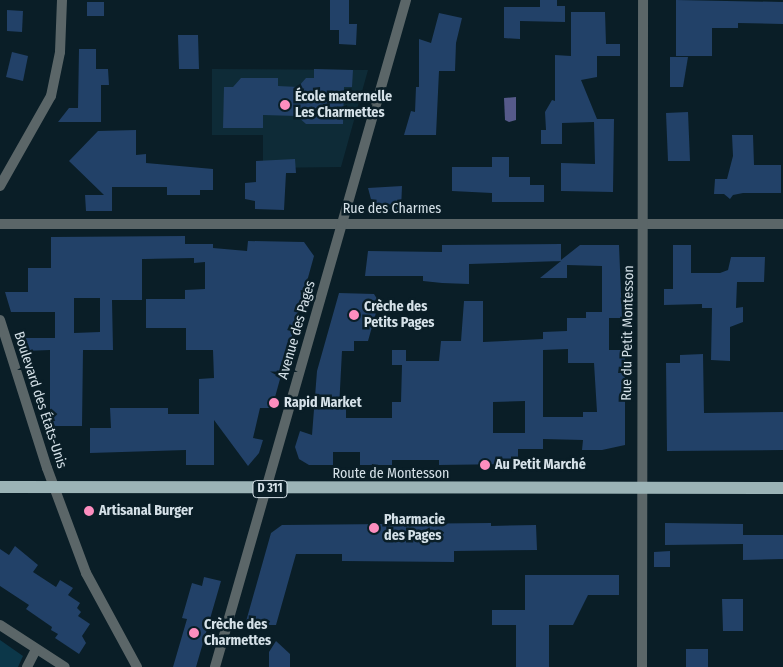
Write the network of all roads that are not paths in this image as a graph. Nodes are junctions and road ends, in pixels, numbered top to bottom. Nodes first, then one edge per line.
1 (62, 0) edge
2 (406, 0) edge
3 (643, 0) edge
4 (0, 186) edge
5 (342, 222) junction
6 (0, 224) edge
7 (644, 224) junction
8 (783, 224) edge
9 (0, 320) edge
10 (0, 488) edge
11 (266, 488) junction
12 (640, 488) junction
13 (783, 488) edge
14 (54, 489) junction
15 (0, 625) edge
16 (36, 649) junction
17 (28, 667) edge
18 (65, 667) edge
19 (137, 667) edge
20 (215, 667) edge
21 (642, 667) edge

1 - 4 street
2 - 5 street, Avenue des Pages
3 - 7 street, Rue du Petit Montesson
5 - 6 street, Rue des Charmes
5 - 7 street, Rue des Charmes
5 - 11 street, Avenue des Pages
7 - 8 street, Rue des Charmes
7 - 12 street, Rue du Petit Montesson
9 - 14 street, Boulevard des États-Unis
10 - 14 main road, Route de Montesson / D 311
11 - 12 main road, Route de Montesson / D 311
11 - 14 main road, Route de Montesson / D 311
11 - 20 street, Avenue des Pages
12 - 13 main road, Route de Montesson / D 311
12 - 21 street, Rue du Petit Montesson
14 - 19 street, Boulevard des États-Unis
15 - 16 street
16 - 17 street
16 - 18 street

